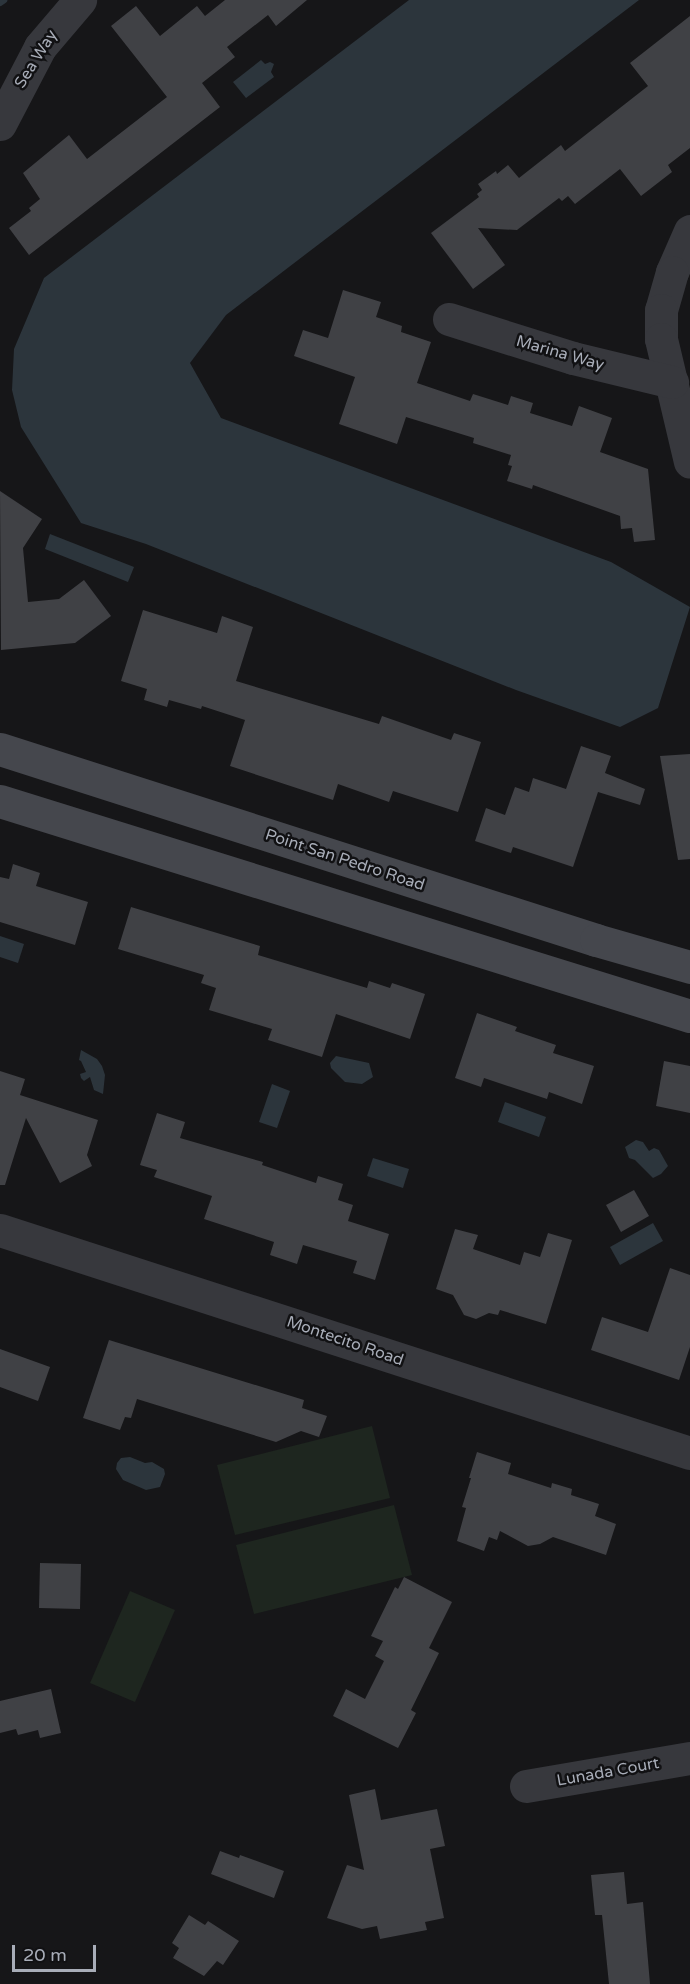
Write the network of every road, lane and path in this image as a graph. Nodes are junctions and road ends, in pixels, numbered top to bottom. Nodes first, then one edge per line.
1 (80, 0) edge
2 (0, 124) edge
3 (690, 231) edge
4 (449, 319) dead end
5 (672, 382) junction
6 (690, 462) edge
7 (0, 749) edge
8 (0, 801) edge
9 (690, 968) edge
10 (690, 1016) edge
11 (0, 1230) edge
12 (690, 1453) edge
13 (690, 1758) edge
14 (526, 1786) dead end

1 - 2 street, Sea Way
3 - 5 street
4 - 5 street, Marina Way
5 - 6 street
7 - 9 main road, Point San Pedro Road
8 - 10 main road
11 - 12 street, Montecito Road
13 - 14 street, Lunada Court

